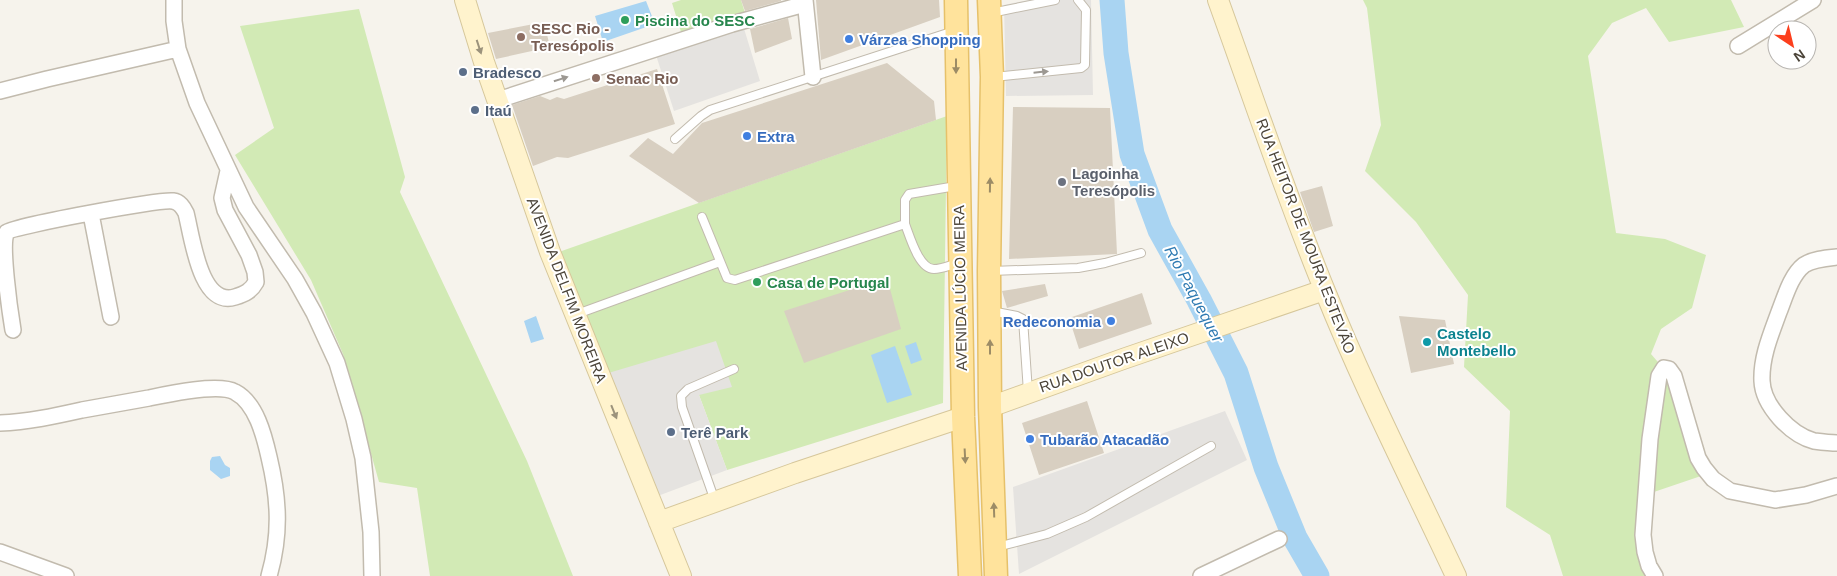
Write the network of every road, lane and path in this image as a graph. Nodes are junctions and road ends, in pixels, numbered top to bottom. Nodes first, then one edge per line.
1 (174, 0) edge
2 (466, 0) edge
3 (956, 0) edge
4 (1055, 0) edge
5 (1078, 0) edge
6 (1218, 0) edge
7 (1813, 0) edge
8 (805, 2) edge
9 (990, 6) edge
10 (956, 30) junction
11 (1738, 46) dead end
12 (178, 49) junction
13 (813, 76) junction
14 (992, 77) junction
15 (0, 91) edge
16 (498, 100) junction
17 (675, 139) dead end
18 (228, 172) junction
19 (958, 186) junction
20 (92, 214) junction
21 (702, 217) dead end
22 (905, 224) junction
23 (1141, 253) dead end
24 (1837, 257) edge
25 (720, 262) junction
26 (960, 262) junction
27 (989, 271) junction
28 (1324, 290) junction
29 (989, 311) junction
30 (575, 315) junction
31 (112, 317) dead end
32 (13, 330) dead end
33 (734, 369) dead end
34 (1028, 392) junction
35 (990, 407) junction
36 (963, 417) junction
37 (0, 423) edge
38 (1837, 443) edge
39 (1211, 446) dead end
40 (1837, 486) edge
41 (715, 502) junction
42 (659, 522) junction
43 (1279, 539) dead end
44 (996, 547) junction
45 (0, 552) edge
46 (66, 576) edge
47 (269, 576) edge
48 (372, 576) edge
49 (681, 576) edge
50 (970, 576) edge
51 (996, 576) edge
52 (1201, 576) edge
53 (1456, 576) edge
54 (1654, 576) edge

1 - 12 street
2 -> 16 main road, AVENIDA DELFIM MOREIRA
3 - 10 main road, AVENIDA LÚCIO MEIRA
4 - 9 lane
14 -> 5 lane
6 - 28 main road, RUA HEITOR DE MOURA ESTEVÃO
7 - 11 street
8 - 13 street
16 -> 8 street
9 - 14 main road, AVENIDA LÚCIO MEIRA
10 - 13 lane
10 -> 19 main road, AVENIDA LÚCIO MEIRA
12 - 15 street
12 - 18 street
13 - 17 lane
27 -> 14 main road, AVENIDA LÚCIO MEIRA
16 - 30 main road, AVENIDA DELFIM MOREIRA
18 - 20 street
18 - 48 street
19 - 22 lane
19 - 26 main road, AVENIDA LÚCIO MEIRA
20 - 31 street
20 - 32 street
21 - 25 lane
22 - 25 lane
22 - 26 lane
23 - 27 lane
24 - 38 street
25 - 30 lane
26 - 36 main road, AVENIDA LÚCIO MEIRA
27 - 29 main road, AVENIDA LÚCIO MEIRA
28 - 34 main road, RUA DOUTOR ALEIXO
28 - 53 main road, RUA HEITOR DE MOURA ESTEVÃO
29 - 34 lane
35 -> 29 main road, AVENIDA LÚCIO MEIRA
30 -> 42 main road, AVENIDA DELFIM MOREIRA
33 - 41 lane
34 - 35 main road, RUA DOUTOR ALEIXO
44 -> 35 main road, AVENIDA LÚCIO MEIRA
36 - 41 main road
36 -> 50 main road, AVENIDA LÚCIO MEIRA
37 - 47 street
39 - 44 lane
40 - 54 street
41 - 42 main road
42 - 49 main road, AVENIDA DELFIM MOREIRA
43 - 52 street
44 - 51 main road, AVENIDA LÚCIO MEIRA
45 - 46 street

